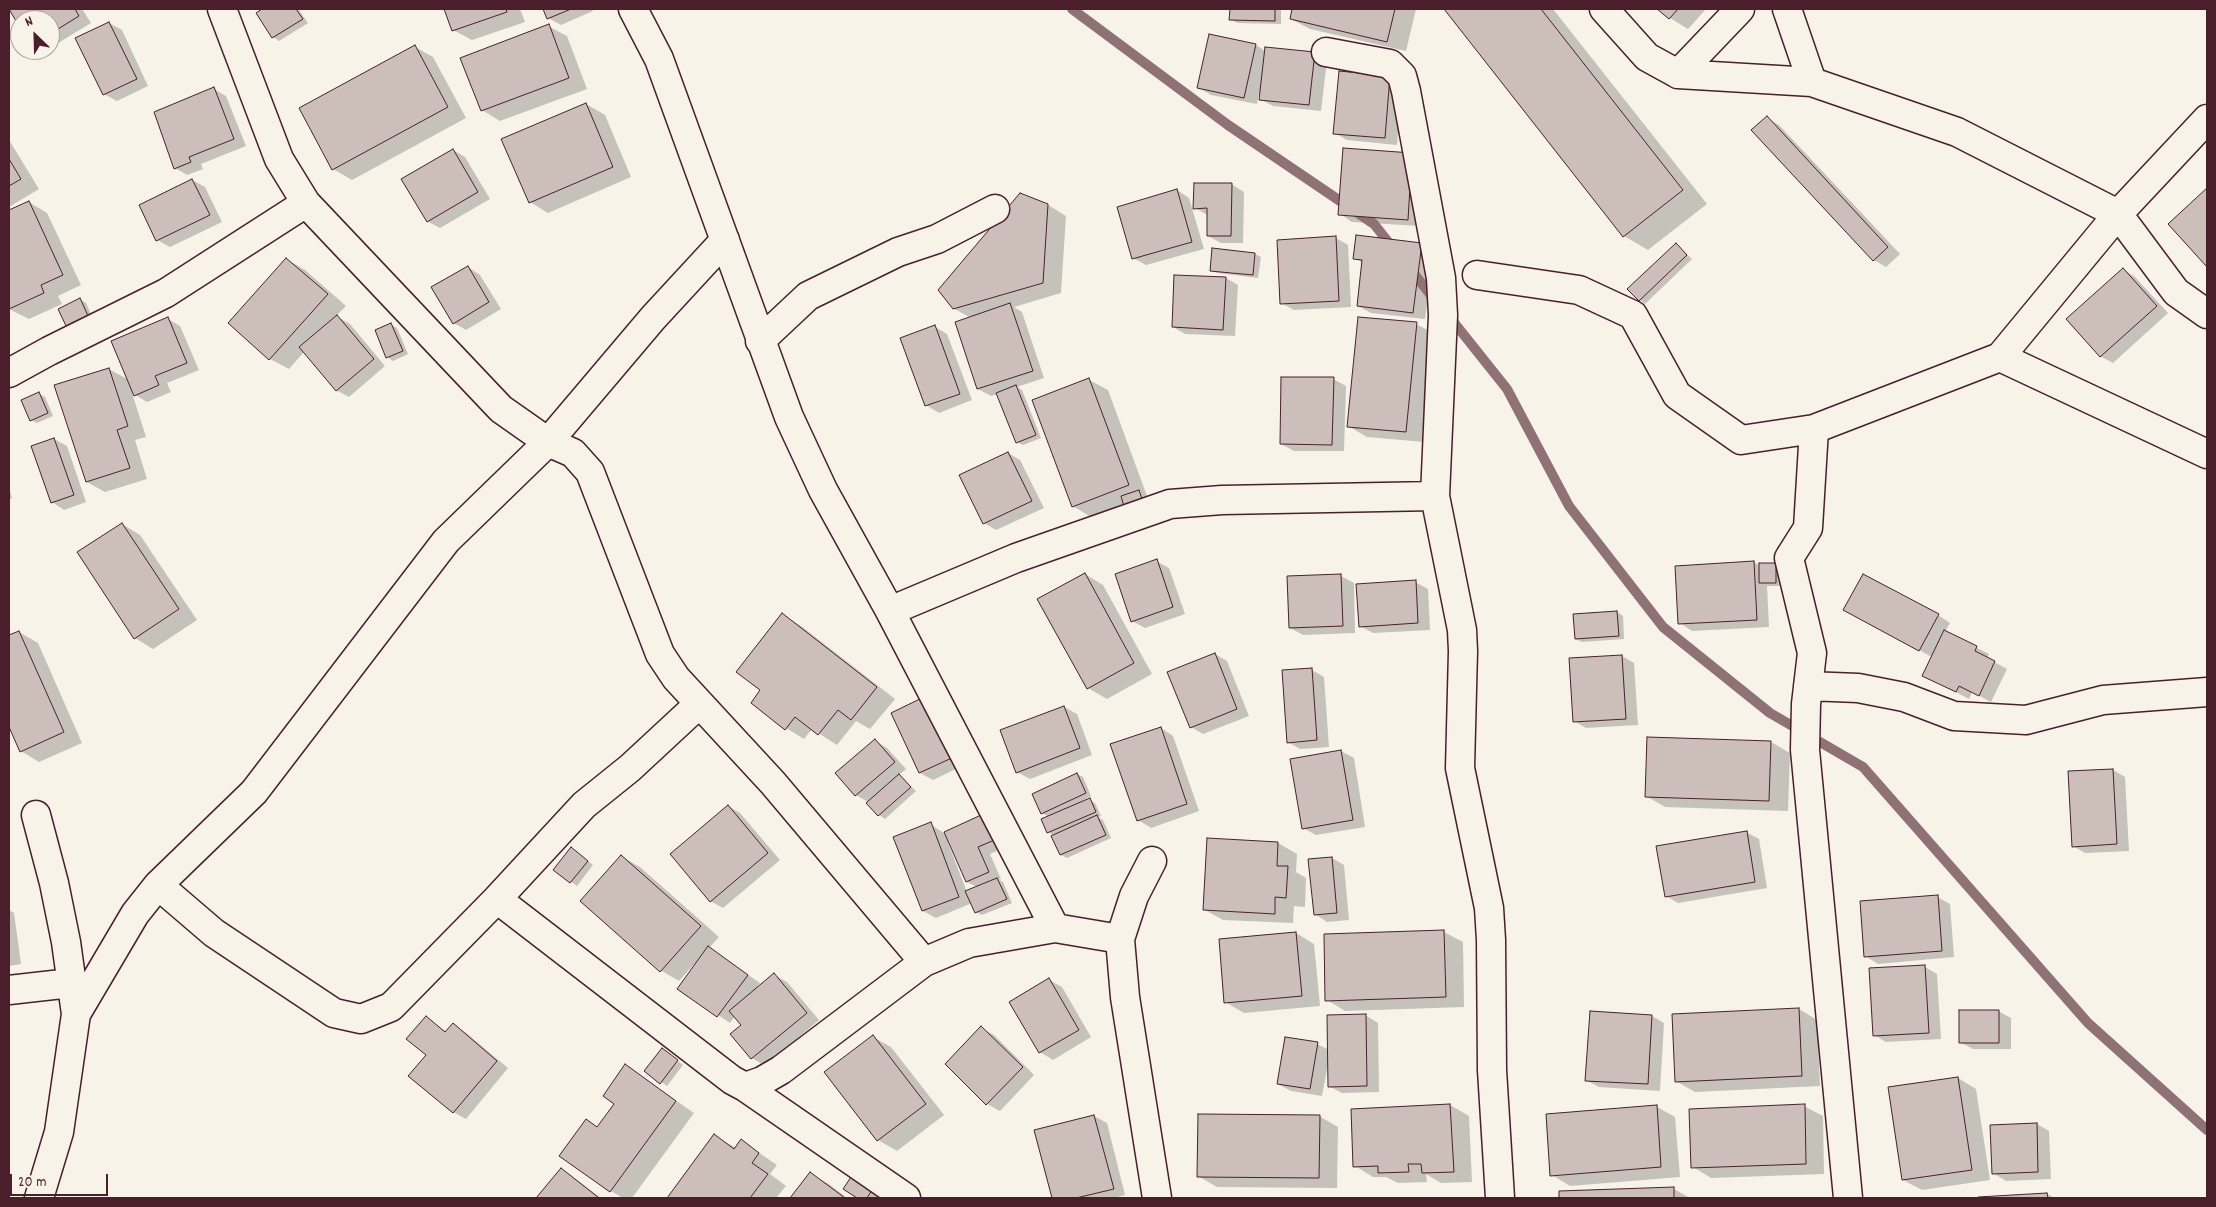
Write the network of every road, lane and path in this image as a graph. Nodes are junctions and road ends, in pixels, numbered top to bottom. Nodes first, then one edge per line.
1 (222, 9) edge
2 (633, 9) edge
3 (1604, 9) edge
4 (1740, 9) edge
5 (1787, 9) edge
6 (1326, 52) dead end
7 (1678, 74) junction
8 (1812, 82) junction
9 (2207, 119) edge
10 (306, 203) junction
11 (995, 209) dead end
12 (2118, 214) junction
13 (725, 240) junction
14 (1477, 275) dead end
15 (2207, 314) edge
16 (760, 341) junction
17 (2000, 357) junction
18 (9, 372) edge
19 (1814, 429) junction
20 (548, 442) junction
21 (2207, 454) edge
22 (1435, 496) junction
23 (890, 611) junction
24 (1808, 686) junction
25 (2207, 692) edge
26 (700, 704) junction
27 (36, 815) dead end
28 (1152, 861) dead end
29 (158, 885) junction
30 (497, 899) junction
31 (1055, 928) junction
32 (1120, 939) junction
33 (924, 962) junction
34 (71, 983) junction
35 (9, 990) edge
36 (76, 1014) junction
37 (745, 1087) junction
38 (39, 1198) edge
39 (906, 1198) edge
40 (1156, 1198) edge
41 (1500, 1198) edge
42 (1848, 1198) edge

1 - 10 street
2 - 13 street
3 - 7 street
4 - 7 street
5 - 8 street
6 - 22 street
7 - 8 street
8 - 12 street
9 - 12 street
10 - 18 street
10 - 20 street
11 - 16 street
12 - 15 street
12 - 17 street
13 - 16 street
13 - 20 street
14 - 19 street
16 - 23 street
17 - 19 street
17 - 21 street
19 - 24 street
20 - 26 street
20 - 29 street
22 - 23 street
22 - 41 street
23 - 31 street
24 - 25 street
24 - 42 street
26 - 30 street
26 - 33 street
27 - 34 street
28 - 32 street
29 - 30 street
29 - 36 street
30 - 37 street
31 - 32 street
31 - 33 street
32 - 40 street
33 - 37 street
34 - 35 street
34 - 36 street
36 - 38 street
37 - 39 street

